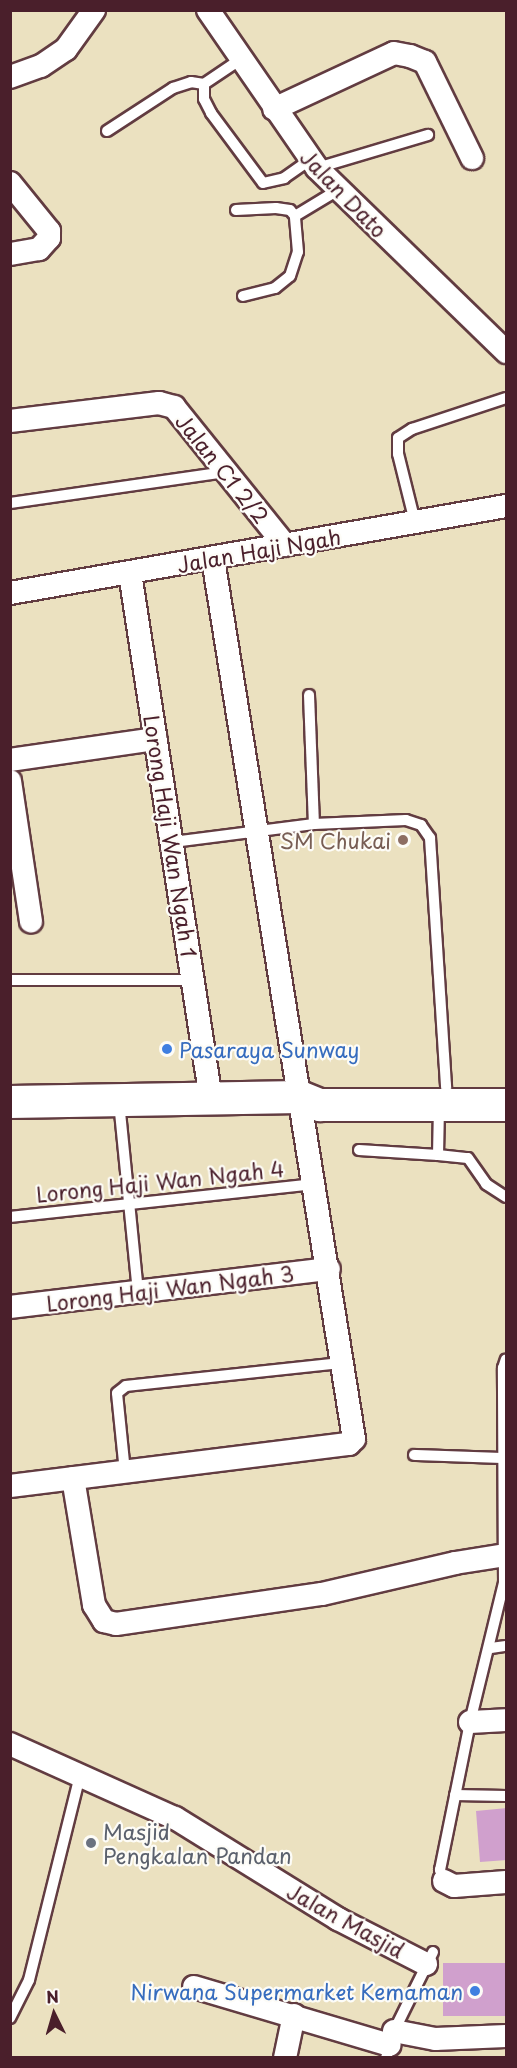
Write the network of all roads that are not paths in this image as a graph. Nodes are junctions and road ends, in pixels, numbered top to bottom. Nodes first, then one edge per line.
1 (93, 10) edge
2 (208, 10) edge
3 (241, 60) junction
4 (10, 77) edge
5 (204, 84) junction
6 (274, 109) junction
7 (107, 131) dead end
8 (428, 135) dead end
9 (472, 158) dead end
10 (314, 164) junction
11 (10, 183) edge
12 (338, 190) junction
13 (236, 210) dead end
14 (295, 216) junction
15 (10, 254) edge
16 (243, 296) dead end
17 (503, 340) edge
18 (507, 398) edge
19 (10, 421) edge
20 (226, 472) junction
21 (10, 503) edge
22 (507, 506) edge
23 (416, 522) junction
24 (285, 545) junction
25 (213, 559) junction
26 (130, 573) junction
27 (10, 593) edge
28 (309, 694) dead end
29 (155, 738) junction
30 (10, 760) edge
31 (10, 781) edge
32 (314, 824) junction
33 (256, 829) junction
34 (172, 842) junction
35 (31, 921) dead end
36 (10, 980) edge
37 (193, 980) junction
38 (507, 1086) edge
39 (443, 1096) junction
40 (300, 1097) junction
41 (118, 1099) junction
42 (211, 1099) junction
43 (10, 1102) edge
44 (507, 1105) edge
45 (359, 1150) dead end
46 (438, 1155) junction
47 (314, 1184) junction
48 (507, 1197) edge
49 (129, 1204) junction
50 (10, 1217) edge
51 (329, 1269) junction
52 (138, 1292) junction
53 (10, 1307) edge
54 (507, 1359) edge
55 (345, 1363) junction
56 (414, 1455) dead end
57 (504, 1458) junction
58 (125, 1472) junction
59 (73, 1478) junction
60 (10, 1486) edge
61 (506, 1555) edge
62 (507, 1646) edge
63 (491, 1648) junction
64 (507, 1720) edge
65 (470, 1722) junction
66 (14, 1750) edge
67 (80, 1776) junction
68 (455, 1795) junction
69 (507, 1796) edge
70 (444, 1881) joint
71 (507, 1882) edge
72 (429, 1958) joint
73 (194, 1987) dead end
74 (294, 2015) junction
75 (10, 2018) edge
76 (507, 2036) edge
77 (390, 2045) edge
78 (285, 2058) edge

1 - 4 street
2 - 3 street, Jalan Dato
3 - 5 lane
3 - 6 street, Jalan Dato
5 - 7 lane
5 - 10 lane
6 - 9 street
6 - 10 street, Jalan Dato
8 - 10 lane
10 - 12 street, Jalan Dato
11 - 15 street
12 - 14 lane
12 - 17 street, Jalan Dato
13 - 14 lane
14 - 16 lane
18 - 23 lane
19 - 20 street, Jalan C1 2/2
20 - 21 lane
20 - 24 street, Jalan C1 2/2
22 - 23 street, Jalan Haji Ngah
23 - 24 street, Jalan Haji Ngah
24 - 25 street, Jalan Haji Ngah
25 - 26 street, Jalan Haji Ngah
25 - 33 street
26 - 27 street, Jalan Haji Ngah
26 - 29 street, Lorong Haji Wan Ngah 1
28 - 32 lane
29 - 30 street
29 - 34 street, Lorong Haji Wan Ngah 1
31 - 35 street
32 - 33 lane
32 - 39 lane
33 - 34 lane
33 - 40 street
34 - 37 street, Lorong Haji Wan Ngah 1
36 - 37 lane
37 - 42 street, Lorong Haji Wan Ngah 1
38 - 39 main road
39 - 40 main road
39 - 44 main road
39 - 46 lane
40 - 42 main road
40 - 47 street
41 - 42 main road
41 - 43 main road
41 - 49 lane
45 - 46 lane
46 - 48 lane
47 - 49 lane, Lorong Haji Wan Ngah 4
47 - 51 street
49 - 50 lane, Lorong Haji Wan Ngah 4
49 - 52 lane
51 - 52 street, Lorong Haji Wan Ngah 3
51 - 55 street
52 - 53 street, Lorong Haji Wan Ngah 3
54 - 57 lane
55 - 58 street
55 - 58 lane
56 - 57 lane
57 - 61 lane
58 - 59 street
59 - 60 street
59 - 61 street
61 - 63 lane
62 - 63 lane
63 - 65 lane
64 - 65 street
65 - 68 lane
66 - 67 street, Jalan Masjid
67 - 72 street, Jalan Masjid
67 - 75 lane
68 - 69 lane
68 - 70 lane
70 - 71 street
72 - 77 lane
73 - 74 street
74 - 77 street
74 - 78 street
76 - 77 street

